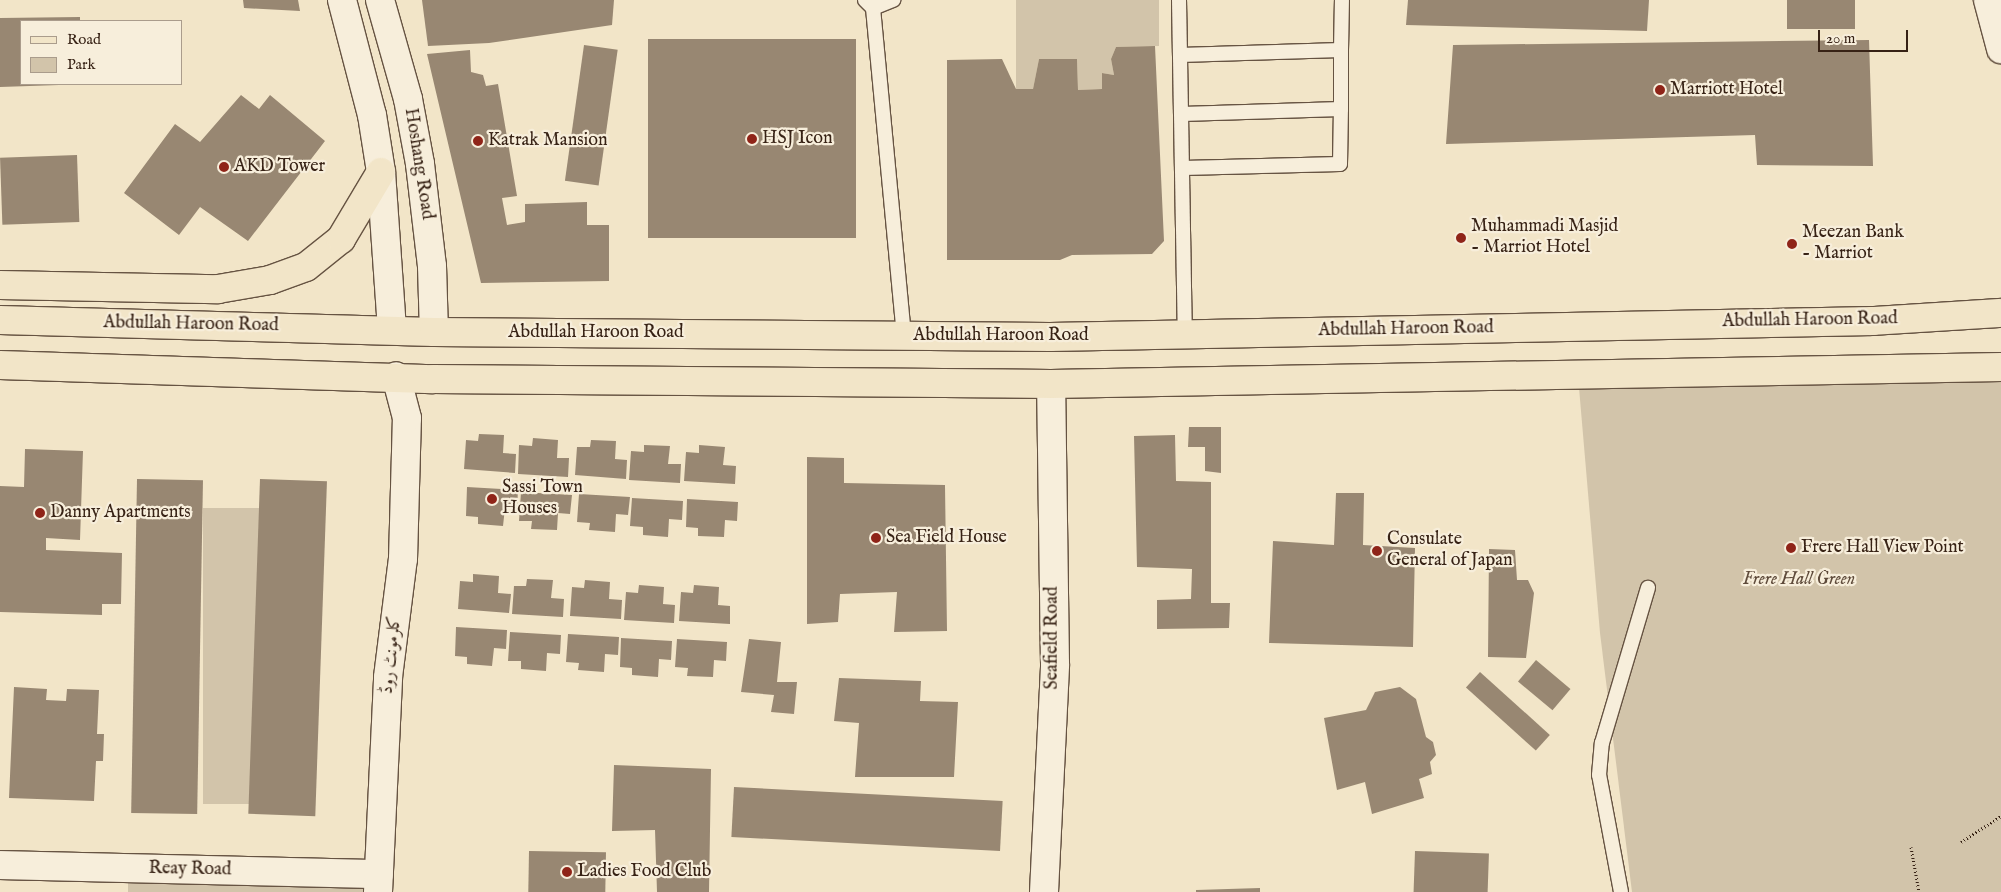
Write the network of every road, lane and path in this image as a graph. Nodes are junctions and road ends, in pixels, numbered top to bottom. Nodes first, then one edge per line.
1 (342, 0) edge
2 (380, 0) edge
3 (892, 0) edge
4 (1179, 0) edge
5 (1342, 0) edge
6 (1988, 0) edge
7 (869, 4) edge
8 (2001, 49) edge
9 (1341, 50) junction
10 (1180, 54) junction
11 (1341, 109) junction
12 (1182, 114) junction
13 (1183, 168) junction
14 (381, 172) junction
15 (0, 285) edge
16 (2001, 313) edge
17 (0, 320) edge
18 (392, 330) junction
19 (434, 332) junction
20 (1185, 334) junction
21 (904, 336) junction
22 (0, 364) edge
23 (2001, 367) edge
24 (396, 376) junction
25 (433, 379) junction
26 (1050, 384) junction
27 (407, 418) junction
28 (1648, 588) dead end
29 (2001, 816) edge
30 (1961, 842) dead end
31 (1911, 847) dead end
32 (0, 865) edge
33 (379, 883) edge
34 (1044, 892) edge
35 (1622, 892) edge
36 (1919, 892) edge

1 - 14 street
2 - 19 street, Hoshang Road
3 - 7 lane
4 - 10 lane
5 - 9 lane
6 - 8 street
7 - 21 lane
9 - 10 lane
9 - 11 lane
10 - 12 lane
11 - 12 lane
11 - 13 lane
12 - 13 lane
13 - 20 lane
14 - 15 main road
14 - 18 street
16 - 20 main road, Abdullah Haroon Road
17 - 18 main road, Abdullah Haroon Road
18 - 19 main road, Abdullah Haroon Road
19 - 21 main road, Abdullah Haroon Road
20 - 21 main road, Abdullah Haroon Road
22 - 24 main road
23 - 26 main road
24 - 25 main road
24 - 27 street
25 - 26 main road
25 - 27 street
26 - 34 street, Seafield Road
27 - 33 street, کلرمونٹ روڈ
28 - 35 lane
29 - 30 path
31 - 36 path
32 - 33 street, Reay Road

